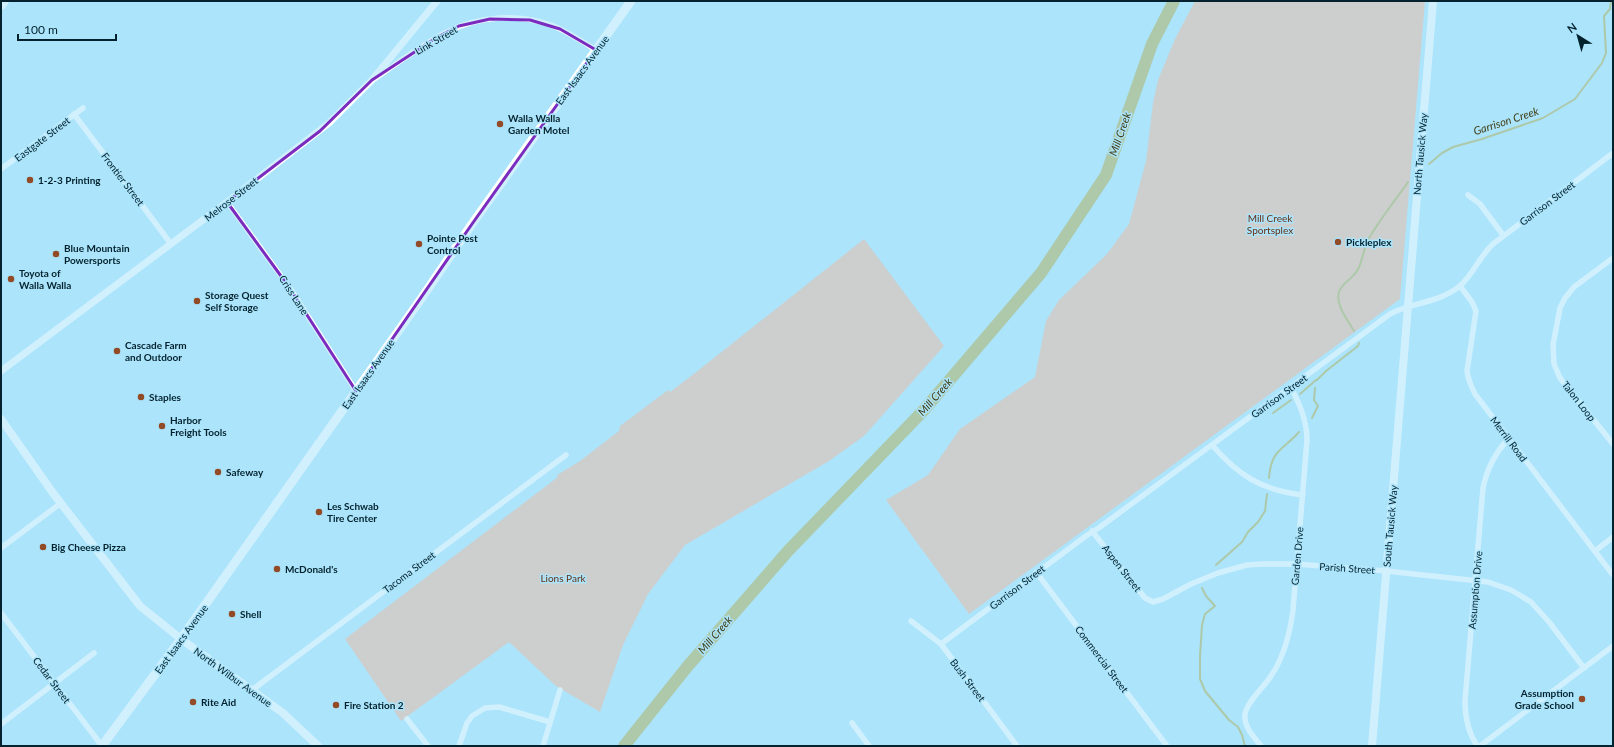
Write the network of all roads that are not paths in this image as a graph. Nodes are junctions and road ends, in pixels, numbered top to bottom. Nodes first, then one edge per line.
1 (4, 1) edge
2 (437, 1) edge
3 (631, 1) edge
4 (1433, 1) edge
5 (1, 5) edge
6 (596, 50) junction
7 (372, 80) junction
8 (83, 108) dead end
9 (74, 114) junction
10 (1613, 153) edge
11 (1, 169) edge
12 (1468, 195) dead end
13 (227, 202) junction
14 (1503, 235) junction
15 (171, 244) junction
16 (1613, 258) edge
17 (1460, 286) junction
18 (1408, 306) junction
19 (1, 372) edge
20 (1290, 388) junction
21 (356, 391) junction
22 (1, 419) edge
23 (1509, 438) junction
24 (1613, 444) edge
25 (1212, 445) junction
26 (566, 455) dead end
27 (1302, 495) junction
28 (61, 503) junction
29 (1092, 532) junction
30 (1613, 537) edge
31 (1, 548) edge
32 (1595, 551) junction
33 (1296, 564) junction
34 (1386, 571) junction
35 (1036, 572) junction
36 (1613, 575) edge
37 (1476, 580) junction
38 (1153, 602) joint
39 (1, 613) edge
40 (911, 621) dead end
41 (180, 639) junction
42 (941, 644) junction
43 (1613, 646) edge
44 (94, 653) dead end
45 (1584, 668) junction
46 (54, 683) junction
47 (252, 690) junction
48 (560, 690) dead end
49 (407, 719) dead end
50 (550, 722) junction
51 (852, 723) dead end
52 (1, 724) edge
53 (102, 746) edge
54 (318, 746) edge
55 (428, 746) edge
56 (459, 746) edge
57 (543, 746) edge
58 (869, 746) edge
59 (1017, 746) edge
60 (1167, 746) edge
61 (1261, 746) edge
62 (1372, 746) edge
63 (1478, 746) edge

1 - 5 highway
2 - 7 street, Melrose Street
3 - 6 main road, East Isaacs Avenue
4 - 18 main road, North Tausick Way
6 - 7 street, Link Street
6 - 21 main road, East Isaacs Avenue
7 - 13 street, Melrose Street
8 - 9 street, Eastgate Street
9 - 11 street, Eastgate Street
9 - 15 street, Frontier Street
10 - 14 street, Garrison Street
12 - 14 street
13 - 15 street, Melrose Street
13 - 21 street, Criss Lane
14 - 17 street, Garrison Street
15 - 19 street, Melrose Street
16 - 24 street, Talon Loop
17 - 18 street, Garrison Street
17 - 23 street, Merrill Road
18 - 20 street, Garrison Street
18 - 34 main road, South Tausick Way
20 - 25 street, Garrison Street
20 - 27 street, Garden Drive
21 - 41 main road, East Isaacs Avenue
22 - 28 main road, North Wilbur Avenue
23 - 32 street, Merrill Road
23 - 37 street, Assumption Drive
25 - 27 street
25 - 29 street, Garrison Street
26 - 47 street, Tacoma Street
27 - 33 street, Garden Drive
28 - 31 street
28 - 41 main road, North Wilbur Avenue
29 - 35 street, Garrison Street
29 - 38 street, Aspen Street
30 - 32 street
32 - 36 street, Merrill Road
33 - 34 street, Parish Street
33 - 38 street, Parish Street
33 - 61 street, Garden Drive
34 - 37 street, Parish Street
34 - 62 main road, South Tausick Way
35 - 42 street, Garrison Street
35 - 60 street, Commercial Street
37 - 45 street, Parish Street
37 - 63 street, Assumption Drive
39 - 46 street, Cedar Street
40 - 42 street, Bush Street
41 - 47 main road, North Wilbur Avenue
41 - 53 main road, East Isaacs Avenue
42 - 59 street, Bush Street
43 - 45 street
44 - 46 street
45 - 63 street
46 - 52 street
46 - 53 street, Cedar Street
47 - 54 main road, North Wilbur Avenue
48 - 50 street
49 - 55 street
50 - 56 street
50 - 57 street
51 - 58 street

